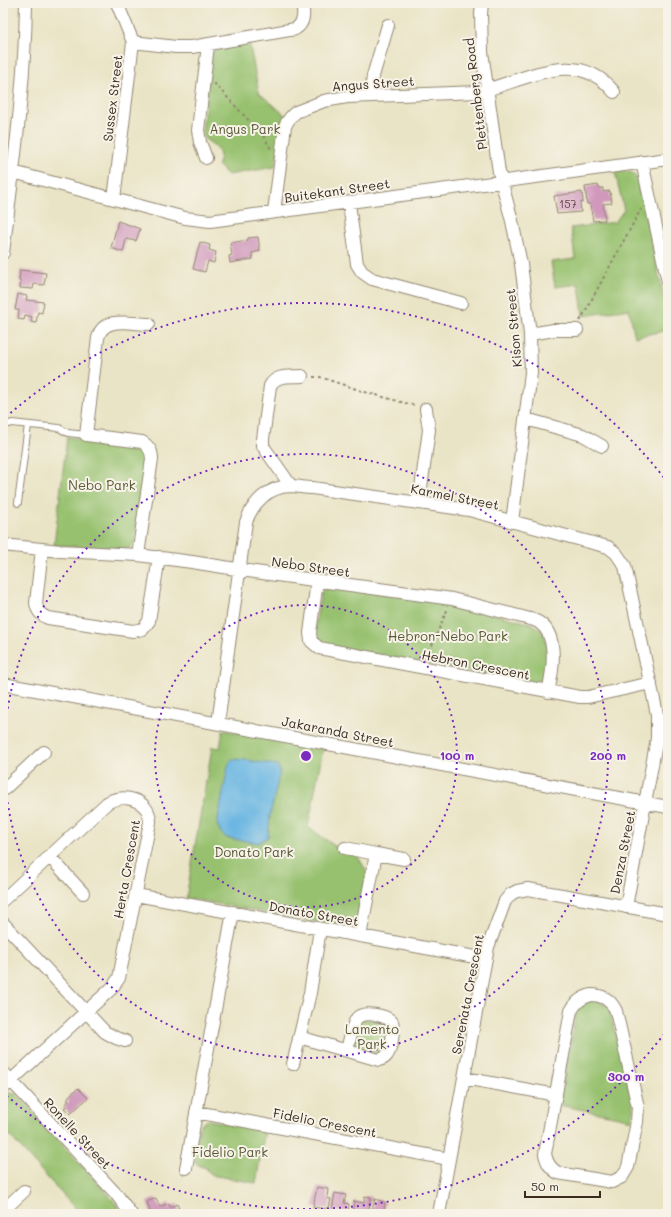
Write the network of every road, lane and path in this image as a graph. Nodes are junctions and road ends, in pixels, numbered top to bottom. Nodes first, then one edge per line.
1 (26, 3) edge
2 (117, 3) edge
3 (302, 3) edge
4 (482, 3) edge
5 (388, 25) dead end
6 (133, 42) junction
7 (208, 45) junction
8 (205, 73) junction
9 (487, 90) junction
10 (614, 92) dead end
11 (371, 95) junction
12 (206, 158) dead end
13 (668, 159) edge
14 (642, 162) junction
15 (280, 164) junction
16 (13, 172) junction
17 (501, 181) junction
18 (649, 194) junction
19 (114, 199) junction
20 (348, 203) junction
21 (274, 212) junction
22 (3, 253) edge
23 (668, 282) edge
24 (461, 303) dead end
25 (583, 316) dead end
26 (149, 324) dead end
27 (577, 330) dead end
28 (530, 334) junction
29 (302, 376) joint
30 (426, 409) joint
31 (526, 419) junction
32 (28, 425) junction
33 (3, 428) edge
34 (86, 435) junction
35 (602, 446) dead end
36 (291, 486) junction
37 (419, 502) junction
38 (18, 503) dead end
39 (512, 522) junction
40 (3, 545) edge
41 (42, 549) junction
42 (138, 555) junction
43 (159, 557) junction
44 (240, 569) junction
45 (317, 581) junction
46 (452, 599) junction
47 (423, 668) junction
48 (651, 683) junction
49 (3, 684) edge
50 (548, 692) junction
51 (218, 723) junction
52 (44, 752) dead end
53 (3, 790) edge
54 (645, 803) junction
55 (668, 807) edge
56 (345, 848) dead end
57 (376, 854) junction
58 (49, 856) junction
59 (404, 859) dead end
60 (83, 892) dead end
61 (136, 894) junction
62 (3, 900) edge
63 (626, 907) junction
64 (233, 912) junction
65 (668, 914) edge
66 (3, 924) edge
67 (320, 929) junction
68 (360, 936) junction
69 (486, 959) junction
70 (86, 1011) junction
71 (299, 1037) junction
72 (125, 1041) dead end
73 (347, 1051) dead end
74 (292, 1064) dead end
75 (464, 1078) junction
76 (6, 1080) edge
77 (556, 1095) junction
78 (196, 1112) junction
79 (449, 1159) junction
80 (186, 1168) dead end
81 (24, 1191) dead end
82 (9, 1210) edge
83 (131, 1214) edge
84 (439, 1214) edge

1 - 16 street
2 - 6 street, Sussex Street
3 - 7 street
4 - 9 street, Plettenberg Road
5 - 11 street
6 - 7 street
6 - 19 street, Sussex Street
7 - 8 street
8 - 12 street
8 - 15 path
9 - 10 street, Angus Street
9 - 11 street, Angus Street
9 - 17 street, Plettenberg Road
11 - 15 street, Angus Street
13 - 14 street, Buitekant Street
14 - 17 street, Buitekant Street
14 - 18 street
15 - 21 street, Angus Street
16 - 19 street, Buitekant Street
16 - 22 street
17 - 20 street, Buitekant Street
17 - 28 street, Kison Street
18 - 23 street
18 - 25 path
19 - 21 street, Buitekant Street
20 - 21 street, Buitekant Street
20 - 24 street
26 - 34 street
27 - 28 street
28 - 31 street, Kison Street
29 - 30 path
29 - 36 street
30 - 37 street
31 - 35 street
31 - 39 street, Kison Street
32 - 33 lane
32 - 34 lane
32 - 38 lane
34 - 42 street
36 - 37 street, Karmel Street
36 - 44 street, Karmel Street
37 - 39 street, Karmel Street
39 - 48 street, Karmel Street
40 - 41 street, Nebo Street
41 - 42 street, Nebo Street
41 - 43 street
42 - 43 street, Nebo Street
43 - 44 street, Nebo Street
44 - 45 street, Nebo Street
44 - 51 street, Karmel Street
45 - 46 street, Nebo Street
45 - 47 street, Hebron Crescent
46 - 47 path
46 - 50 street, Nebo Street
47 - 50 street, Hebron Crescent
48 - 50 street, Hebron Crescent
48 - 54 street, Karmel Street
49 - 51 street, Jakaranda Street
51 - 54 street, Jakaranda Street
52 - 53 street
54 - 55 street, Jakaranda Street
54 - 63 street, Denza Street
56 - 57 street
57 - 59 street
57 - 68 street
58 - 60 street
58 - 61 street, Herta Crescent
58 - 62 street, Herta Crescent
61 - 64 street, Donato Street
61 - 70 street, Herta Crescent
63 - 65 street, Serenata Crescent
63 - 69 street, Serenata Crescent
64 - 67 street, Donato Street
64 - 78 street
66 - 70 street
67 - 68 street, Donato Street
67 - 71 street
68 - 69 street, Donato Street
69 - 75 street, Serenata Crescent
70 - 72 street
70 - 76 street, Herta Crescent
71 - 73 street
71 - 74 street
75 - 77 street
75 - 79 street, Serenata Crescent
76 - 83 street, Ronelle Street
77 - 77 street
78 - 79 street, Fidelio Crescent
78 - 80 street
79 - 84 street, Serenata Crescent
81 - 82 street

